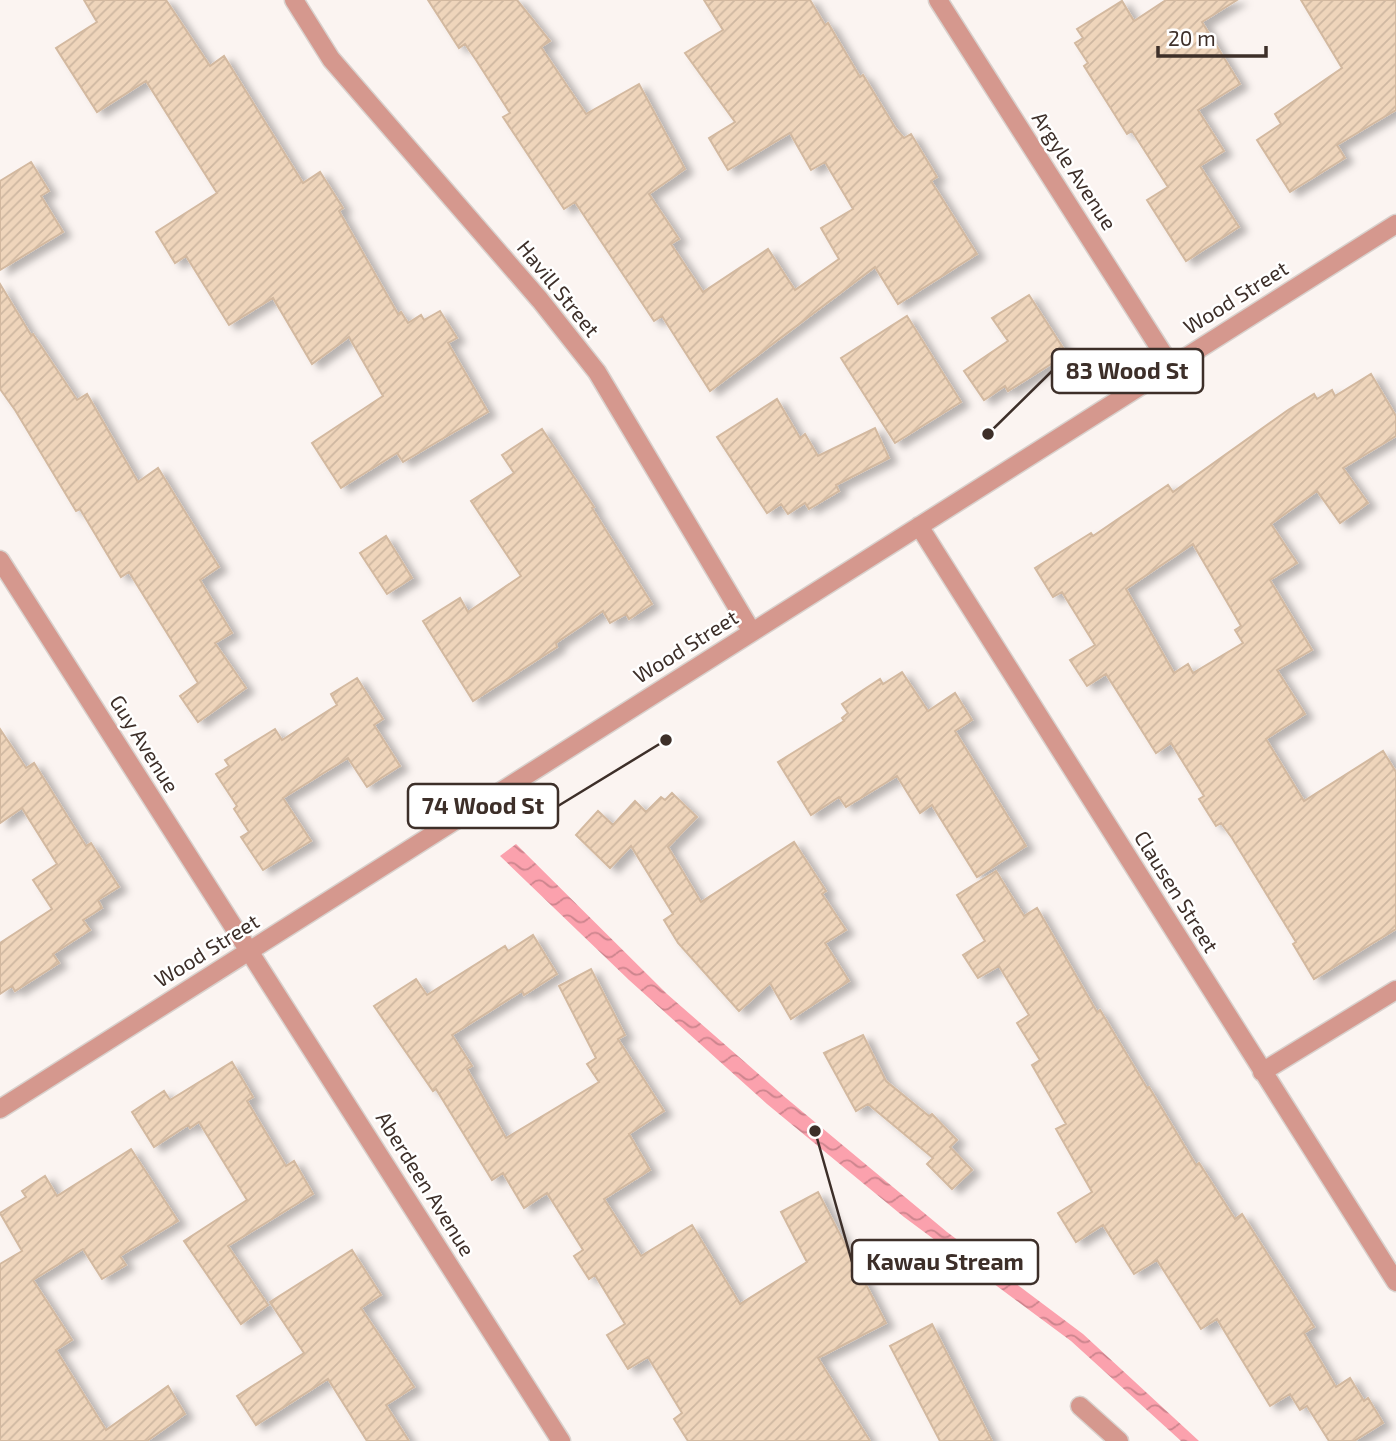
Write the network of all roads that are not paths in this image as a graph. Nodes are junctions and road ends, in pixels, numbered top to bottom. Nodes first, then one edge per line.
1 (294, 0) edge
2 (938, 0) edge
3 (1396, 224) edge
4 (1171, 366) junction
5 (919, 526) junction
6 (0, 560) edge
7 (752, 632) junction
8 (250, 951) junction
9 (1396, 990) edge
10 (1262, 1072) junction
11 (0, 1109) edge
12 (1394, 1273) edge
13 (1080, 1406) dead end
14 (561, 1441) edge
15 (1119, 1441) edge

1 - 7 street, Havill Street
2 - 4 street, Argyle Avenue
3 - 4 street, Wood Street
4 - 5 street, Wood Street
5 - 7 street, Wood Street
5 - 10 street, Clausen Street
6 - 8 street, Guy Avenue
7 - 8 street, Wood Street
8 - 11 street, Wood Street
8 - 14 street, Aberdeen Avenue
9 - 10 street
10 - 12 street, Clausen Street
13 - 15 street

